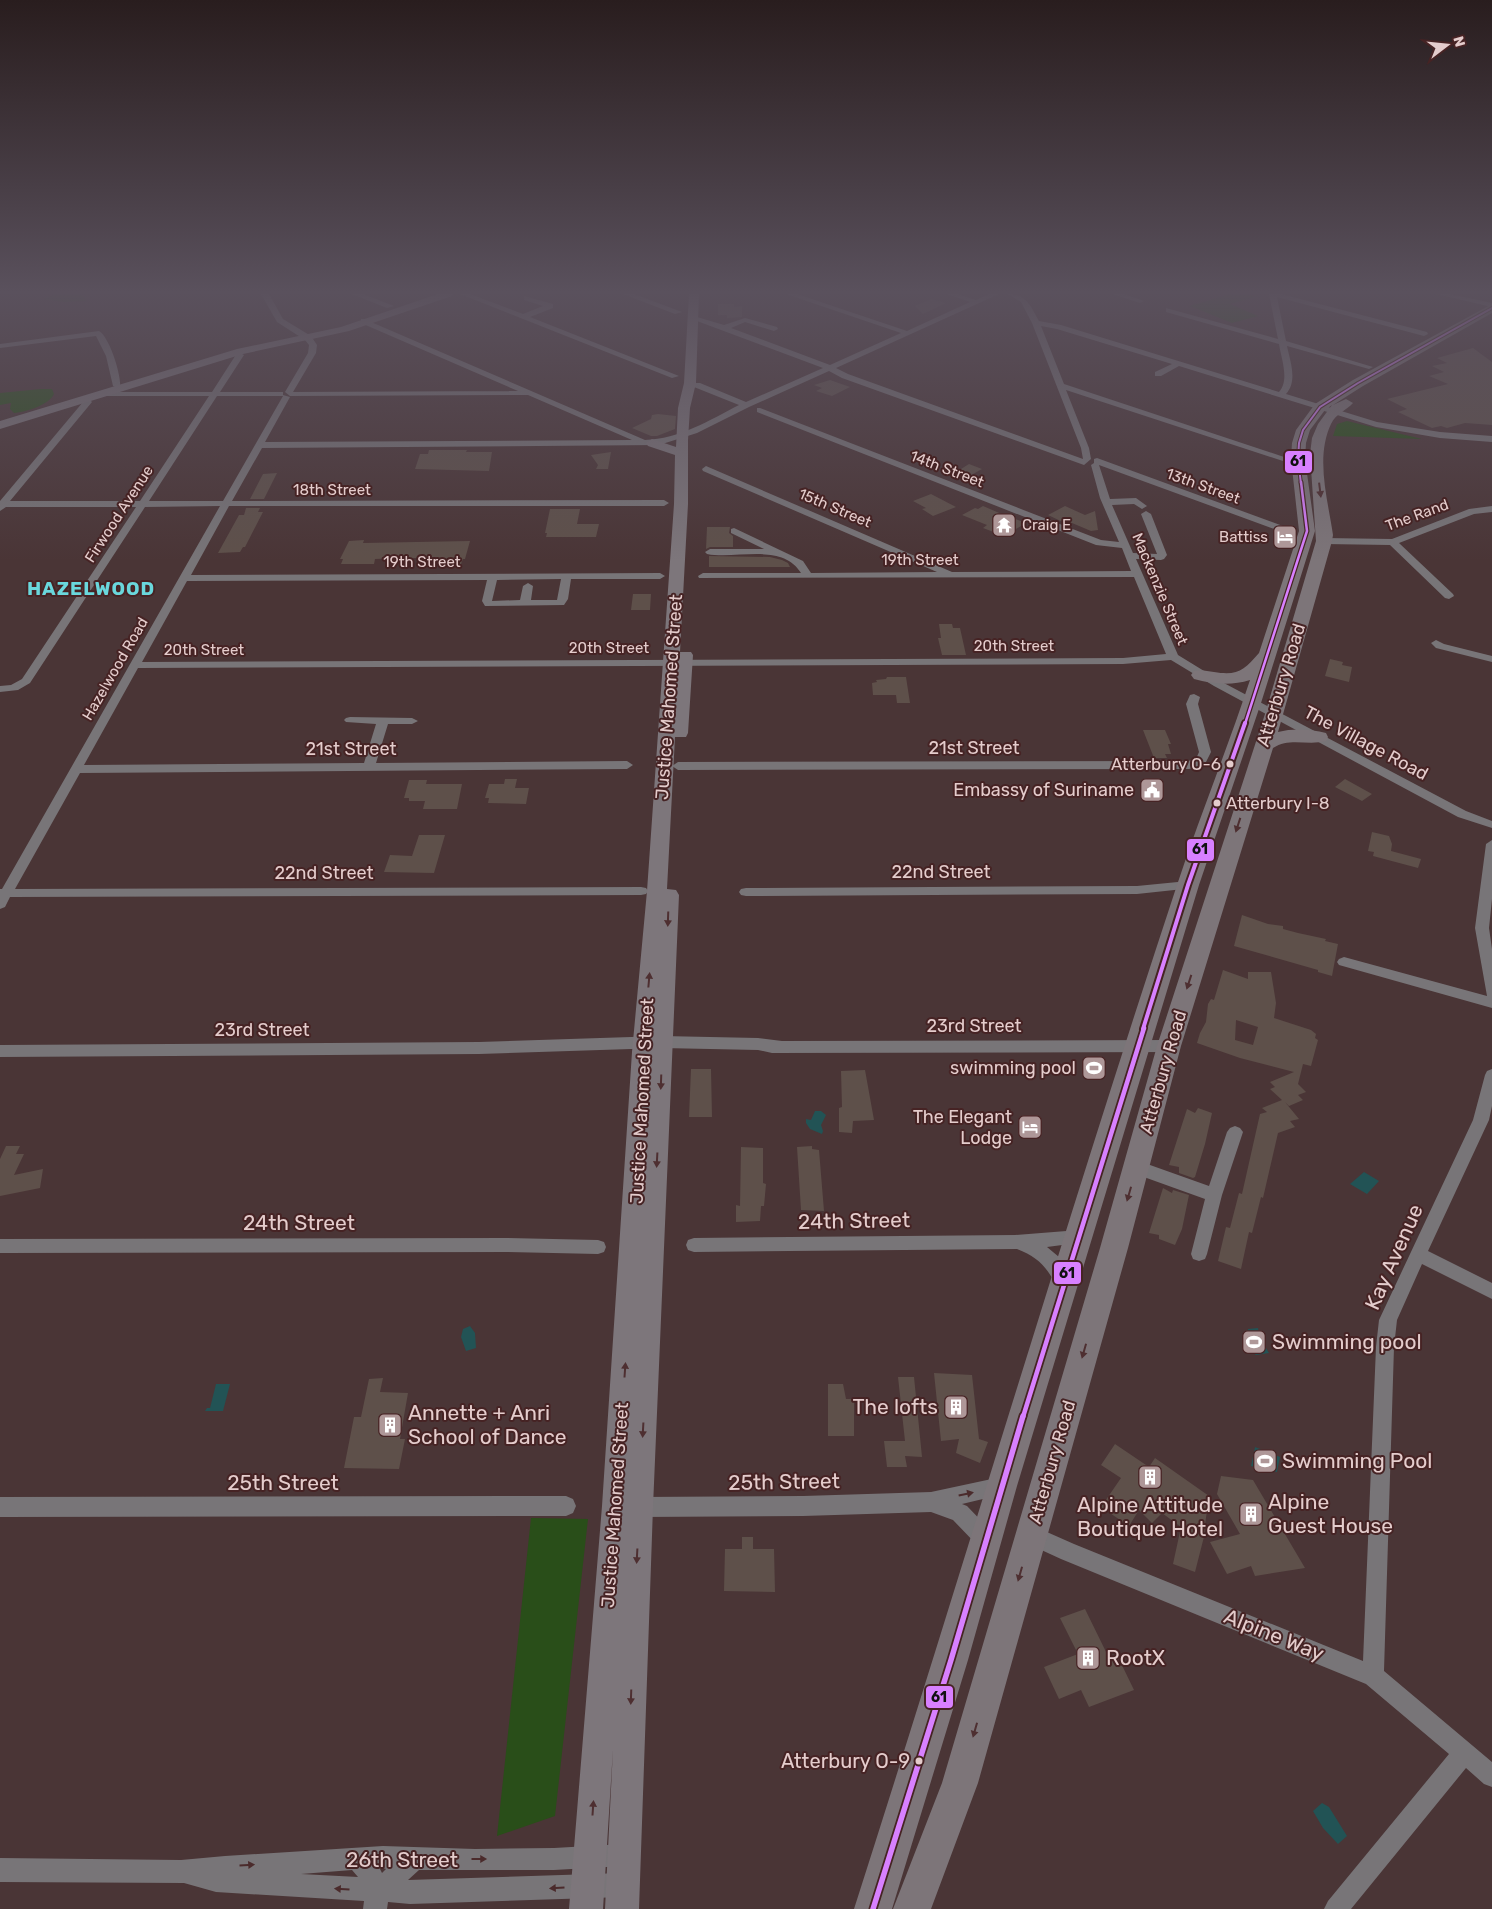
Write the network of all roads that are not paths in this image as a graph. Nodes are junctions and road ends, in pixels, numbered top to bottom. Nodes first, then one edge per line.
1 (121, 383) edge
2 (142, 383) edge
3 (222, 383) edge
4 (294, 383) edge
5 (510, 383) edge
6 (690, 383) edge
7 (796, 383) edge
8 (866, 383) edge
9 (1241, 383) edge
10 (1288, 383) edge
11 (1377, 383) edge
12 (697, 385) joint
13 (1060, 385) joint
14 (124, 389) junction
15 (531, 392) junction
16 (104, 394) junction
17 (215, 394) junction
18 (287, 394) junction
19 (1280, 395) junction
20 (75, 403) junction
21 (746, 405) junction
22 (1326, 409) junction
23 (760, 410) dead end
24 (0, 420) edge
25 (0, 425) edge
26 (688, 433) junction
27 (1492, 438) edge
28 (650, 444) junction
29 (259, 446) junction
30 (1085, 447) junction
31 (682, 453) junction
32 (1058, 453) junction
33 (1286, 459) dead end
34 (1092, 464) junction
35 (706, 469) dead end
36 (1107, 502) junction
37 (664, 503) dead end
38 (226, 504) junction
39 (1, 505) edge
40 (143, 505) junction
41 (1492, 509) edge
42 (1280, 528) dead end
43 (1324, 536) junction
44 (1393, 542) junction
45 (1126, 546) junction
46 (710, 552) dead end
47 (739, 552) junction
48 (778, 552) junction
49 (1130, 556) junction
50 (1137, 574) junction
51 (567, 576) junction
52 (660, 576) dead end
53 (703, 576) dead end
54 (808, 576) junction
55 (953, 576) junction
56 (493, 577) junction
57 (185, 578) junction
58 (528, 586) dead end
59 (1449, 596) dead end
60 (525, 604) junction
61 (1436, 644) dead end
62 (1270, 650) junction
63 (1173, 657) junction
64 (1492, 659) edge
65 (678, 663) junction
66 (135, 665) junction
67 (1200, 675) junction
68 (0, 689) edge
69 (1194, 697) dead end
70 (1252, 703) junction
71 (1274, 714) junction
72 (350, 720) dead end
73 (383, 721) junction
74 (412, 721) dead end
75 (1319, 737) junction
76 (1264, 745) junction
77 (627, 765) dead end
78 (369, 766) junction
79 (678, 766) junction
80 (75, 769) junction
81 (1490, 829) edge
82 (1492, 844) edge
83 (1188, 885) junction
84 (1137, 890) junction
85 (641, 891) dead end
86 (746, 892) dead end
87 (2, 897) edge
88 (1181, 911) junction
89 (1344, 962) dead end
90 (1492, 993) edge
91 (1492, 1003) edge
92 (1139, 1045) junction
93 (1169, 1046) junction
94 (653, 1047) junction
95 (0, 1051) edge
96 (1492, 1076) edge
97 (1490, 1098) edge
98 (1235, 1132) dead end
99 (1136, 1167) junction
100 (1214, 1195) junction
101 (1080, 1238) junction
102 (1016, 1242) junction
103 (694, 1245) dead end
104 (0, 1246) edge
105 (598, 1247) dead end
106 (1199, 1254) dead end
107 (1418, 1254) junction
108 (1064, 1286) junction
109 (1492, 1291) edge
110 (1001, 1486) junction
111 (931, 1502) junction
112 (566, 1506) dead end
113 (0, 1507) edge
114 (639, 1507) junction
115 (1031, 1535) junction
116 (986, 1540) junction
117 (1373, 1676) junction
118 (1465, 1752) junction
119 (1492, 1776) edge
120 (415, 1858) junction
121 (357, 1859) junction
122 (0, 1870) edge
123 (181, 1872) junction
124 (623, 1883) edge
125 (588, 1884) edge
126 (376, 1900) edge
127 (873, 1909) edge
128 (912, 1909) edge
129 (1336, 1909) edge

1 - 14 street
2 - 14 main road
3 - 17 street, Firwood Avenue
4 - 18 street, Hazelwood Road
5 - 15 street
6 - 26 main road, Justice Mahomed Street
7 - 21 street
8 - 32 street
9 - 19 street
10 - 19 street
11 - 22 main road, Atterbury Road
12 - 21 street
12 - 26 main road, Justice Mahomed Street
13 - 30 street, Mackenzie Street
13 - 33 street
14 - 16 main road
14 - 17 street
14 - 20 main road
15 - 18 street
15 - 28 street
16 - 20 main road
16 - 20 main road
17 - 18 street
17 - 40 street, Firwood Avenue
18 - 29 street, Hazelwood Road
19 - 22 street
20 - 24 main road
20 - 25 main road
20 - 39 street
21 - 26 street
22 - 27 street
22 -> 43 main road, Atterbury Road
22 - 62 main road, Atterbury Road
23 - 45 street, 14th Street
26 - 28 street
26 - 31 main road, Justice Mahomed Street
26 - 65 main road, Justice Mahomed Street
28 - 29 street
28 - 31 main road
29 - 38 street, Hazelwood Road
30 - 32 street
30 - 34 street, Mackenzie Street
31 - 65 main road, Justice Mahomed Street
32 - 34 street
34 - 36 street, Mackenzie Street
34 - 42 street, 13th Street
35 - 55 street, 15th Street
36 - 45 street, Mackenzie Street
36 - 49 street
37 - 38 street, 18th Street
38 - 40 street, 18th Street
38 - 57 street, Hazelwood Road
39 - 40 street, 18th Street
40 - 68 street, Firwood Avenue
41 - 44 street, The Rand
43 - 44 street, The Rand
43 - 71 main road, Atterbury Road
44 - 59 street
45 - 49 street, Mackenzie Street
46 - 47 street
47 - 48 street
47 - 48 street
48 - 54 street
49 - 50 street, Mackenzie Street
50 - 55 street, 19th Street
50 - 63 street, Mackenzie Street
51 - 52 street, 19th Street
51 - 56 street, 19th Street
51 - 60 street
53 - 54 street, 19th Street
54 - 55 street, 19th Street
56 - 57 street, 19th Street
56 - 60 street
57 - 66 street, Hazelwood Road
58 - 60 street
61 - 64 street
62 - 67 main road
62 - 70 main road, Atterbury Road
63 - 65 street, 20th Street
63 - 67 street, Mackenzie Street
65 - 66 street, 20th Street
65 - 79 main road, Justice Mahomed Street
94 -> 65 main road, Justice Mahomed Street
66 - 80 street, Hazelwood Road
67 - 70 street, Mackenzie Street
69 - 79 street, 21st Street
70 - 71 street, The Village Road
70 - 83 main road, Atterbury Road
71 - 75 street, The Village Road
71 - 76 main road, Atterbury Road
72 - 73 street
73 - 74 street
73 - 78 street
75 - 76 main road
75 - 81 street, The Village Road
76 -> 93 main road, Atterbury Road
77 - 78 street, 21st Street
78 - 80 street, 21st Street
79 -> 94 main road, Justice Mahomed Street
80 - 87 street, Hazelwood Road
82 - 90 street
83 - 84 street, 22nd Street
83 - 88 main road, Atterbury Road
84 - 86 street, 22nd Street
84 - 88 street, 22nd Street
85 - 87 street, 22nd Street
88 - 92 main road, Atterbury Road
89 - 91 street
92 - 93 street, 23rd Street
92 - 94 street, 23rd Street
92 - 101 main road, Atterbury Road
93 - 99 main road, Atterbury Road
94 - 95 street, 23rd Street
94 -> 114 main road, Justice Mahomed Street
125 -> 94 main road, Justice Mahomed Street
96 - 97 street, Kay Avenue
97 - 107 street, Kay Avenue
98 - 100 street
99 - 100 street
99 -> 115 main road, Atterbury Road
100 - 106 street
101 - 102 street, 24th Street
101 - 108 main road, Atterbury Road
102 - 103 street, 24th Street
102 - 108 street, 24th Street
104 - 105 street, 24th Street
107 - 109 street
107 - 117 street, Kay Avenue
108 - 110 main road, Atterbury Road
111 -> 110 street, 25th Street
110 - 116 main road, Atterbury Road
111 - 114 street, 25th Street
111 - 116 street, 25th Street
112 - 113 street, 25th Street
114 -> 124 main road, Justice Mahomed Street
115 - 117 street, Alpine Way
115 -> 128 main road, Atterbury Road
116 - 127 main road, Atterbury Road
117 - 118 street, Alpine Way
118 - 119 street, Alpine Way
118 - 129 street
120 - 121 street, 26th Street
120 -> 125 street, 26th Street
120 - 126 street
123 -> 121 street, 26th Street
121 - 126 street
122 - 123 street, 26th Street
126 -> 123 street, 26th Street
124 - 125 street, 26th Street
125 -> 126 street, 26th Street

